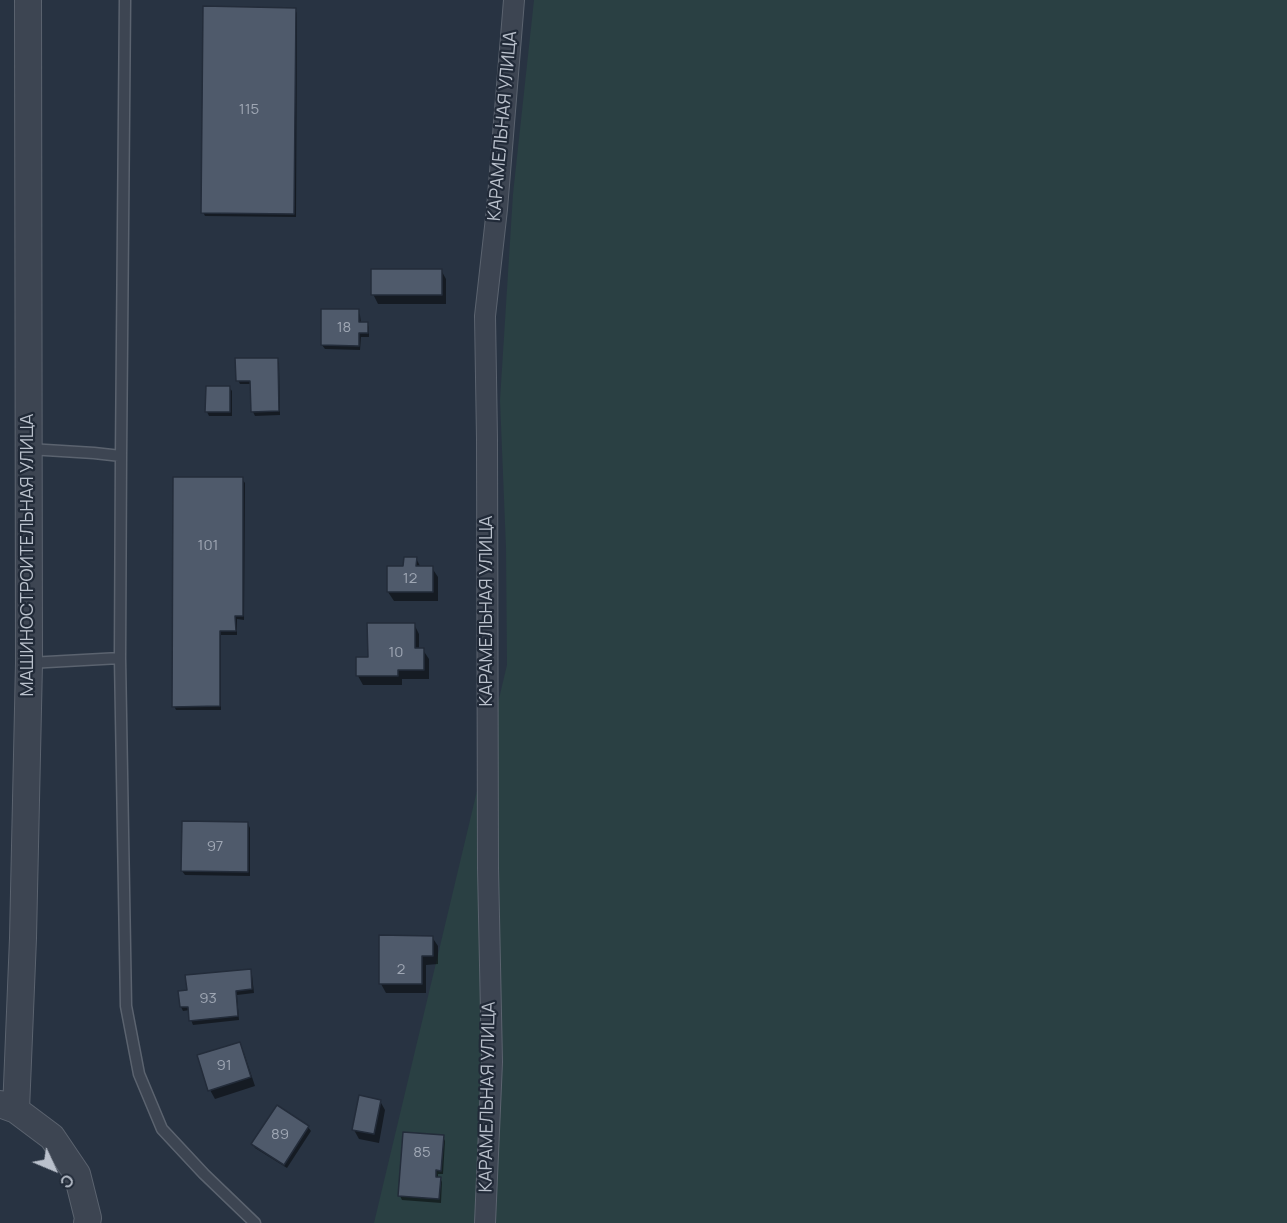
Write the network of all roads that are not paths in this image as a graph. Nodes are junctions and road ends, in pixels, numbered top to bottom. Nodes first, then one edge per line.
1 (28, 0) edge
2 (125, 0) edge
3 (514, 0) edge
4 (28, 449) junction
5 (121, 456) junction
6 (120, 658) junction
7 (29, 663) junction
8 (8, 1107) edge
9 (87, 1223) edge
10 (255, 1223) edge
11 (484, 1223) edge

1 - 4 street, МАШИНОСТРОИТЕЛЬНАЯ УЛИЦА
2 - 5 lane
3 - 11 street, КАРАМЕЛЬНАЯ УЛИЦА
4 - 5 lane
4 - 7 street, МАШИНОСТРОИТЕЛЬНАЯ УЛИЦА
5 - 6 lane
6 - 7 lane
6 - 10 lane
7 - 8 street, МАШИНОСТРОИТЕЛЬНАЯ УЛИЦА
8 - 9 street

